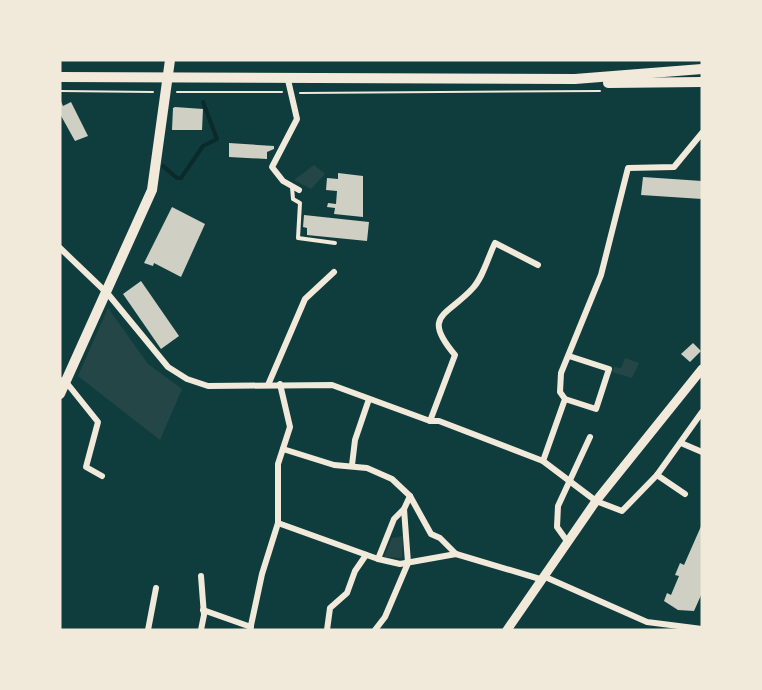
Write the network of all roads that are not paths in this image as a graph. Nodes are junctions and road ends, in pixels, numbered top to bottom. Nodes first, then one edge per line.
1 (170, 60) edge
2 (702, 69) edge
3 (60, 77) edge
4 (167, 78) junction
5 (575, 79) junction
6 (288, 80) junction
7 (702, 82) edge
8 (702, 133) edge
9 (292, 187) junction
10 (299, 190) dead end
11 (335, 243) dead end
12 (60, 248) edge
13 (538, 265) dead end
14 (334, 272) dead end
15 (108, 294) junction
16 (568, 356) junction
17 (702, 369) edge
18 (63, 381) edge
19 (280, 384) junction
20 (268, 385) junction
21 (60, 394) edge
22 (369, 399) junction
23 (565, 399) junction
24 (702, 412) edge
25 (430, 421) junction
26 (590, 437) dead end
27 (681, 443) junction
28 (283, 449) junction
29 (702, 452) edge
30 (543, 461) junction
31 (352, 465) junction
32 (102, 476) dead end
33 (657, 476) junction
34 (568, 480) junction
35 (685, 494) dead end
36 (410, 496) junction
37 (596, 501) junction
38 (405, 509) junction
39 (279, 524) junction
40 (567, 541) junction
41 (456, 554) junction
42 (366, 555) junction
43 (378, 559) junction
44 (408, 563) junction
45 (201, 576) dead end
46 (541, 578) junction
47 (156, 588) dead end
48 (203, 610) junction
49 (647, 622) junction
50 (251, 629) edge
51 (702, 629) edge
52 (148, 630) edge
53 (201, 630) edge
54 (327, 630) edge
55 (375, 630) edge
56 (507, 630) edge
57 (642, 630) edge

1 - 4 main road
2 - 5 main road
3 - 4 main road
4 - 6 main road
4 - 15 main road
5 - 6 main road
5 - 7 main road
6 - 9 street
8 - 16 street
9 - 10 street
9 - 11 lane
12 - 15 street
13 - 25 street
14 - 20 street
15 - 18 main road
15 - 20 street
16 - 23 street
16 - 23 street
17 - 37 street
18 - 21 main road
18 - 32 street
19 - 20 street
19 - 22 street
19 - 28 street
22 - 25 street
22 - 31 street
23 - 30 street
24 - 27 street
25 - 30 street
26 - 34 street
27 - 29 street
27 - 33 street
28 - 31 street
28 - 39 street
30 - 34 street
31 - 36 street
33 - 35 street
33 - 37 street
34 - 37 street
34 - 40 street
36 - 38 street
36 - 41 street
37 - 40 street
38 - 43 street
38 - 44 street
39 - 42 street
39 - 50 street
40 - 46 street
41 - 44 street
41 - 46 street
42 - 43 street
42 - 54 street
43 - 44 street
44 - 55 street
45 - 48 street
46 - 49 street
46 - 56 street
47 - 52 street
48 - 50 street
48 - 53 street
49 - 51 street
49 - 57 street

